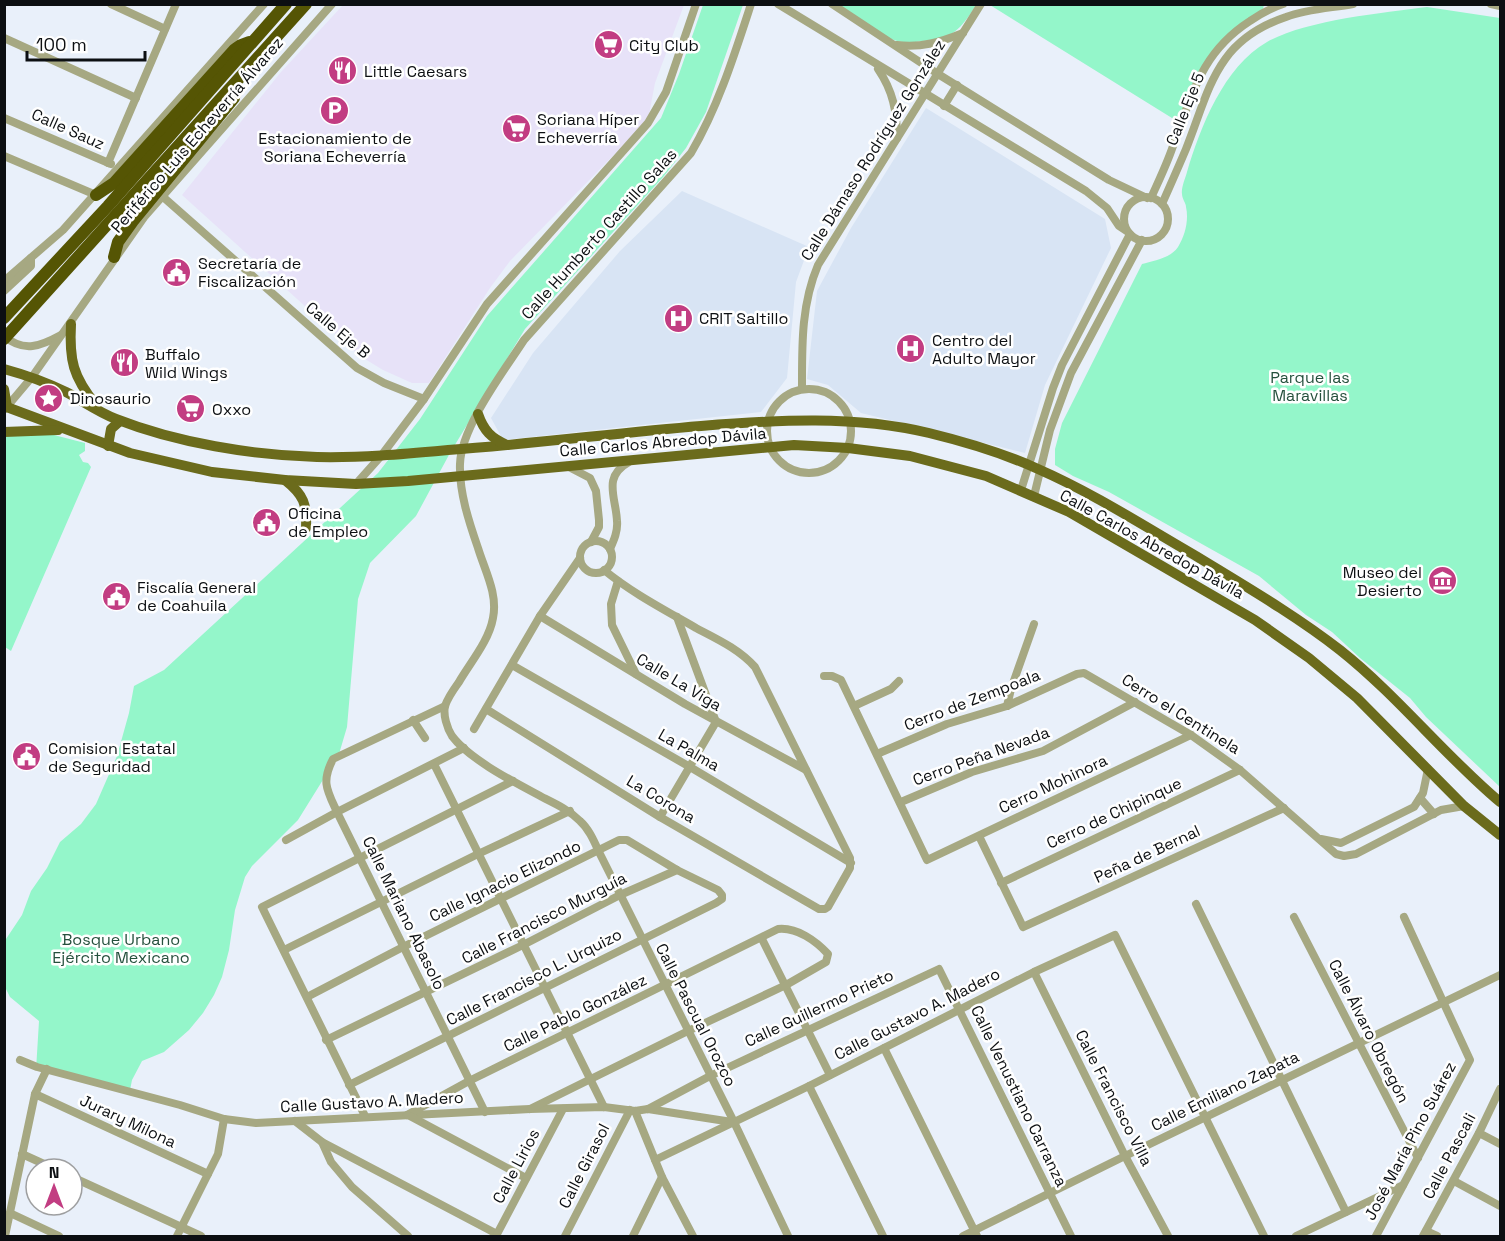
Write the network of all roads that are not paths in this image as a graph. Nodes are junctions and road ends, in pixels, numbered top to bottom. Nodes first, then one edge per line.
1 (111, 4) edge
2 (176, 4) edge
3 (286, 4) edge
4 (306, 4) edge
5 (332, 4) edge
6 (696, 4) edge
7 (751, 4) edge
8 (778, 4) edge
9 (832, 4) edge
10 (981, 4) edge
11 (1353, 4) edge
12 (1491, 4) edge
13 (260, 5) edge
14 (1280, 5) edge
15 (1500, 6) edge
16 (1284, 17) junction
17 (165, 29) junction
18 (964, 33) junction
19 (4, 38) edge
20 (253, 42) junction
21 (893, 45) junction
22 (876, 66) junction
23 (938, 74) junction
24 (236, 83) junction
25 (957, 85) junction
26 (926, 94) junction
27 (136, 98) junction
28 (944, 106) junction
29 (4, 118) edge
30 (897, 138) junction
31 (4, 156) edge
32 (108, 163) junction
33 (119, 168) junction
34 (96, 195) junction
35 (162, 196) junction
36 (1149, 198) junction
37 (1162, 204) junction
38 (1129, 233) junction
39 (1142, 240) junction
40 (114, 257) junction
41 (31, 258) junction
42 (4, 281) edge
43 (4, 291) edge
44 (4, 318) edge
45 (70, 324) junction
46 (64, 334) junction
47 (4, 338) edge
48 (4, 369) edge
49 (32, 377) junction
50 (4, 389) edge
51 (802, 389) junction
52 (424, 399) junction
53 (5, 408) edge
54 (102, 413) junction
55 (478, 414) junction
56 (768, 420) junction
57 (120, 421) junction
58 (851, 422) junction
59 (67, 430) junction
60 (4, 432) edge
61 (108, 446) junction
62 (510, 446) junction
63 (770, 447) junction
64 (848, 448) junction
65 (462, 449) junction
66 (381, 456) junction
67 (632, 460) junction
68 (1028, 465) junction
69 (567, 466) junction
70 (1041, 470) junction
71 (461, 477) junction
72 (285, 480) junction
73 (356, 484) junction
74 (612, 489) junction
75 (1021, 490) junction
76 (596, 491) junction
77 (1034, 496) junction
78 (306, 528) dead end
79 (591, 542) junction
80 (610, 549) junction
81 (580, 558) junction
82 (604, 570) junction
83 (618, 581) junction
84 (540, 616) junction
85 (677, 617) junction
86 (1034, 624) dead end
87 (512, 665) junction
88 (636, 674) junction
89 (1077, 674) joint
90 (824, 676) dead end
91 (899, 681) dead end
92 (1135, 702) junction
93 (445, 706) junction
94 (854, 706) junction
95 (1007, 706) junction
96 (486, 709) junction
97 (413, 720) junction
98 (716, 722) junction
99 (474, 729) dead end
100 (1191, 735) junction
101 (425, 738) dead end
102 (464, 748) junction
103 (877, 754) junction
104 (434, 764) junction
105 (690, 767) junction
106 (1428, 769) junction
107 (806, 770) junction
108 (1240, 770) junction
109 (513, 781) junction
110 (1420, 798) junction
111 (901, 802) junction
112 (1500, 802) edge
113 (1464, 806) junction
114 (1284, 808) junction
115 (455, 810) junction
116 (570, 811) junction
117 (337, 812) junction
118 (1434, 814) junction
119 (660, 817) junction
120 (1386, 822) junction
121 (1394, 835) junction
122 (1500, 835) edge
123 (979, 836) junction
124 (1317, 838) junction
125 (286, 840) dead end
126 (599, 852) junction
127 (478, 854) junction
128 (360, 859) junction
129 (851, 863) junction
130 (677, 870) junction
131 (1001, 883) junction
132 (620, 895) junction
133 (502, 899) junction
134 (382, 902) junction
135 (1196, 904) dead end
136 (1294, 916) dead end
137 (1404, 916) dead end
138 (762, 939) junction
139 (642, 940) junction
140 (523, 945) junction
141 (403, 947) junction
142 (284, 950) junction
143 (939, 969) joint
144 (1034, 972) junction
145 (1500, 975) edge
146 (786, 985) junction
147 (665, 987) junction
148 (544, 989) junction
149 (426, 993) junction
150 (307, 997) junction
151 (1443, 1003) junction
152 (960, 1009) junction
153 (808, 1029) junction
154 (688, 1031) junction
155 (568, 1034) junction
156 (448, 1037) junction
157 (327, 1040) junction
158 (1359, 1044) junction
159 (884, 1047) junction
160 (20, 1060) dead end
161 (47, 1069) junction
162 (830, 1075) junction
163 (710, 1076) junction
164 (589, 1079) junction
165 (1283, 1079) junction
166 (469, 1082) junction
167 (349, 1085) junction
168 (809, 1086) junction
169 (1500, 1089) edge
170 (35, 1094) junction
171 (604, 1107) junction
172 (530, 1109) junction
173 (563, 1109) junction
174 (648, 1109) junction
175 (632, 1110) junction
176 (484, 1112) junction
177 (407, 1115) junction
178 (365, 1116) junction
179 (1205, 1118) junction
180 (224, 1119) junction
181 (295, 1121) junction
182 (734, 1122) junction
183 (1479, 1133) junction
184 (322, 1142) junction
185 (1500, 1144) edge
186 (22, 1154) junction
187 (1125, 1156) junction
188 (29, 1157) edge
189 (1418, 1158) junction
190 (655, 1160) junction
191 (208, 1174) junction
192 (662, 1177) junction
193 (526, 1178) junction
194 (1454, 1181) junction
195 (84, 1183) edge
196 (1403, 1185) junction
197 (1050, 1193) junction
198 (1500, 1206) edge
199 (1346, 1212) junction
200 (10, 1213) junction
201 (181, 1227) junction
202 (976, 1234) edge
203 (1425, 1234) edge
204 (496, 1235) edge
205 (6, 1236) edge
206 (59, 1236) edge
207 (177, 1236) edge
208 (201, 1236) edge
209 (408, 1236) edge
210 (565, 1236) edge
211 (633, 1236) edge
212 (693, 1236) edge
213 (788, 1236) edge
214 (883, 1236) edge
215 (963, 1236) edge
216 (1071, 1236) edge
217 (1168, 1236) edge
218 (1264, 1236) edge
219 (1296, 1236) edge
220 (1376, 1236) edge
221 (1437, 1236) edge

1 - 17 street
2 - 17 street
3 - 20 highway, Periférico Luis Echeverría Álvarez
4 - 24 highway, Periférico Luis Echeverría Álvarez
5 - 35 street, Periférico Luis Echeverría Álvarez
6 - 52 street
7 - 55 street, Calle Humberto Castillo Salas
8 - 22 street
9 - 21 street
10 - 18 street, Calle Dámaso Rodríguez González
11 - 16 street, Calle Eje 5
12 - 15 street
13 - 33 street
14 - 16 street
14 - 36 street, Calle Eje 5
16 - 37 street, Calle Eje 5
17 - 27 street
18 - 21 street
18 - 23 street, Calle Dámaso Rodríguez González
19 - 27 street
20 - 34 highway
20 - 44 highway, Periférico Luis Echeverría Álvarez
21 - 23 street
22 - 26 street
22 - 30 street
23 - 25 street
23 - 26 street, Calle Dámaso Rodríguez González
24 - 40 highway
24 - 47 highway, Periférico Luis Echeverría Álvarez
25 - 28 street
25 - 36 street
26 - 28 street
26 - 30 street, Calle Dámaso Rodríguez González
27 - 32 street
28 - 38 street
29 - 32 street, Calle Sauz
30 - 51 street, Calle Dámaso Rodríguez González
31 - 34 street
32 - 33 street, Calle Sauz
33 - 34 street
34 - 41 street
35 - 40 street, Periférico Luis Echeverría Álvarez
35 - 52 street, Calle Eje B
36 - 37 street
36 - 38 street
37 - 39 street
38 - 39 street
38 - 68 street
39 - 70 street
40 - 45 street, Periférico Luis Echeverría Álvarez
41 - 42 street
41 - 43 street
45 - 46 street, Periférico Luis Echeverría Álvarez
45 - 54 main road
46 - 47 street
46 - 49 street, Periférico Luis Echeverría Álvarez
48 - 49 main road, Calle Carlos Abredop Dávila
49 - 53 street, Periférico Luis Echeverría Álvarez
49 - 54 main road, Calle Carlos Abredop Dávila
50 - 53 main road
51 - 56 street
51 - 58 street
52 - 66 street
53 - 59 main road, Calle Carlos Abredop Dávila
54 - 57 main road, Calle Carlos Abredop Dávila
55 - 62 main road
55 - 65 street, Calle Humberto Castillo Salas
56 - 58 main road, Calle Carlos Abredop Dávila
56 - 62 main road, Calle Carlos Abredop Dávila
56 - 63 street
57 - 61 main road
57 - 66 main road, Calle Carlos Abredop Dávila
58 - 64 street
58 - 68 main road, Calle Carlos Abredop Dávila
59 - 60 main road
59 - 61 main road, Calle Carlos Abredop Dávila
61 - 72 main road, Calle Carlos Abredop Dávila
62 - 65 main road, Calle Carlos Abredop Dávila
63 - 64 main road, Calle Carlos Abredop Dávila
63 - 64 street
63 - 67 main road, Calle Carlos Abredop Dávila
64 - 75 main road, Calle Carlos Abredop Dávila
65 - 66 main road, Calle Carlos Abredop Dávila
65 - 71 street, Calle Humberto Castillo Salas
66 - 73 street
67 - 69 main road, Calle Carlos Abredop Dávila
67 - 74 street
68 - 70 main road, Calle Carlos Abredop Dávila
68 - 75 street
69 - 71 main road, Calle Carlos Abredop Dávila
69 - 76 street
70 - 77 street
70 - 112 main road, Calle Carlos Abredop Dávila
71 - 73 main road, Calle Carlos Abredop Dávila
71 - 93 street, Calle Humberto Castillo Salas
72 - 73 main road, Calle Carlos Abredop Dávila
72 - 78 main road
74 - 76 street
74 - 80 street
75 - 77 main road, Calle Carlos Abredop Dávila
76 - 79 street
77 - 106 main road, Calle Carlos Abredop Dávila
79 - 80 street
79 - 81 street
80 - 82 street
81 - 82 street
81 - 84 street
82 - 83 street
83 - 85 street
83 - 88 street
84 - 87 street
84 - 88 street, Calle La Viga
85 - 98 street
85 - 107 street
86 - 95 street
87 - 96 street
87 - 105 street, La Palma
88 - 98 street, Calle La Viga
89 - 92 street, Cerro el Centinela
89 - 95 street, Cerro de Zempoala
90 - 94 street
91 - 94 street
92 - 100 street, Cerro el Centinela
92 - 111 street, Cerro Peña Nevada
93 - 97 street
93 - 102 street
94 - 103 street
95 - 103 street, Cerro de Zempoala
96 - 99 street
96 - 119 street, La Corona
97 - 101 street
97 - 117 street, Calle Mariano Abasolo
98 - 105 street
98 - 107 street, Calle La Viga
100 - 108 street, Cerro el Centinela
100 - 123 street, Cerro Mohinora
102 - 104 street
102 - 109 street
103 - 111 street
104 - 115 street
104 - 117 street
105 - 119 street
105 - 129 street, La Palma
106 - 110 street
106 - 113 main road, Calle Carlos Abredop Dávila
107 - 129 street
108 - 114 street, Cerro el Centinela
108 - 131 street, Cerro de Chipinque
109 - 115 street
109 - 116 street
110 - 118 street
110 - 120 street
111 - 123 street, Cerro Mohinora
113 - 118 street
113 - 122 main road, Calle Carlos Abredop Dávila
114 - 124 street, Cerro el Centinela
114 - 131 street, Peña de Bernal
115 - 127 street
115 - 128 street
116 - 126 street, Calle Pascual Orozco
116 - 127 street
117 - 125 street
117 - 128 street, Calle Mariano Abasolo
118 - 121 street
119 - 129 street, La Corona
120 - 121 street
120 - 124 street
121 - 124 street, Cerro el Centinela
123 - 131 street
126 - 130 street, Calle Ignacio Elizondo
126 - 132 street, Calle Pascual Orozco
126 - 133 street, Calle Ignacio Elizondo
127 - 133 street
127 - 134 street
128 - 134 street, Calle Mariano Abasolo
128 - 142 street
130 - 132 street, Calle Francisco Murguía
130 - 139 street, Calle Francisco L. Urquizo
132 - 139 street, Calle Pascual Orozco
132 - 140 street, Calle Francisco Murguía
133 - 140 street
133 - 141 street, Calle Ignacio Elizondo
134 - 141 street, Calle Mariano Abasolo
134 - 142 street
135 - 165 street
136 - 158 street, Calle Álvaro Obregón
137 - 151 street
138 - 146 street
138 - 146 street, Calle Pablo González
138 - 147 street, Calle Pablo González
139 - 147 street, Calle Pascual Orozco
139 - 148 street, Calle Francisco L. Urquizo
140 - 148 street
140 - 149 street, Calle Francisco Murguía
141 - 149 street, Calle Mariano Abasolo
141 - 150 street, Calle Ignacio Elizondo
142 - 150 street
143 - 152 street, Calle Venustiano Carranza
143 - 153 street, Calle Guillermo Prieto
144 - 152 street, Calle Gustavo A. Madero
144 - 179 street, Calle Gustavo A. Madero
144 - 187 street, Calle Francisco Villa
145 - 151 street, Calle Emiliano Zapata
146 - 153 street
146 - 154 street
147 - 154 street, Calle Pascual Orozco
147 - 155 street, Calle Pablo González
148 - 155 street
148 - 156 street, Calle Francisco L. Urquizo
149 - 156 street, Calle Mariano Abasolo
149 - 157 street, Calle Francisco Murguía
150 - 157 street
151 - 158 street, Calle Emiliano Zapata
151 - 189 street, José María Pino Suárez
152 - 159 street, Calle Gustavo A. Madero
152 - 197 street, Calle Venustiano Carranza
153 - 162 street
153 - 163 street, Calle Guillermo Prieto
154 - 163 street, Calle Pascual Orozco
154 - 164 street
155 - 164 street
155 - 166 street, Calle Pablo González
156 - 166 street, Calle Mariano Abasolo
156 - 167 street, Calle Francisco L. Urquizo
157 - 167 street
158 - 165 street, Calle Emiliano Zapata
158 - 189 street, Calle Álvaro Obregón
159 - 162 street, Calle Gustavo A. Madero
159 - 202 street
160 - 161 street, Calle Gustavo A. Madero
161 - 170 street
161 - 180 street, Calle Gustavo A. Madero
162 - 168 street, Calle Gustavo A. Madero
163 - 174 street, Calle Guillermo Prieto
163 - 182 street, Calle Pascual Orozco
164 - 171 street
164 - 172 street
165 - 179 street, Calle Emiliano Zapata
165 - 199 street
166 - 176 street, Calle Mariano Abasolo
166 - 177 street, Calle Pablo González
167 - 178 street
168 - 182 street, Calle Gustavo A. Madero
168 - 214 street
169 - 183 street, Calle Pascali
170 - 186 street
170 - 191 street, Jurary Milona
171 - 173 street, Calle Gustavo A. Madero
171 - 175 street, Calle Gustavo A. Madero
172 - 173 street, Calle Gustavo A. Madero
172 - 176 street, Calle Gustavo A. Madero
173 - 193 street, Calle Lirios
174 - 175 street, Calle Gustavo A. Madero
174 - 182 street, Calle Gustavo A. Madero
175 - 190 street
175 - 210 street, Calle Girasol
176 - 177 street, Calle Gustavo A. Madero
177 - 178 street, Calle Gustavo A. Madero
177 - 193 street
178 - 181 street, Calle Gustavo A. Madero
179 - 187 street, Calle Emiliano Zapata
179 - 218 street
180 - 181 street, Calle Gustavo A. Madero
180 - 191 street
181 - 184 street
182 - 190 street, Calle Gustavo A. Madero
182 - 213 street, Calle Pascual Orozco
183 - 185 street
183 - 194 street, Calle Pascali
184 - 204 street
184 - 209 street
186 - 188 street
186 - 200 street
187 - 197 street, Calle Emiliano Zapata
187 - 217 street, Calle Francisco Villa
189 - 196 street, José María Pino Suárez
190 - 192 street
191 - 201 street
192 - 211 street
192 - 212 street
193 - 204 street, Calle Lirios
194 - 198 street
194 - 203 street, Calle Pascali
195 - 201 street
196 - 199 street
196 - 220 street, José María Pino Suárez
197 - 202 street, Calle Emiliano Zapata
197 - 216 street, Calle Venustiano Carranza
199 - 219 street
200 - 205 street
200 - 206 street
201 - 207 street
201 - 208 street
202 - 215 street, Calle Emiliano Zapata
203 - 221 street

